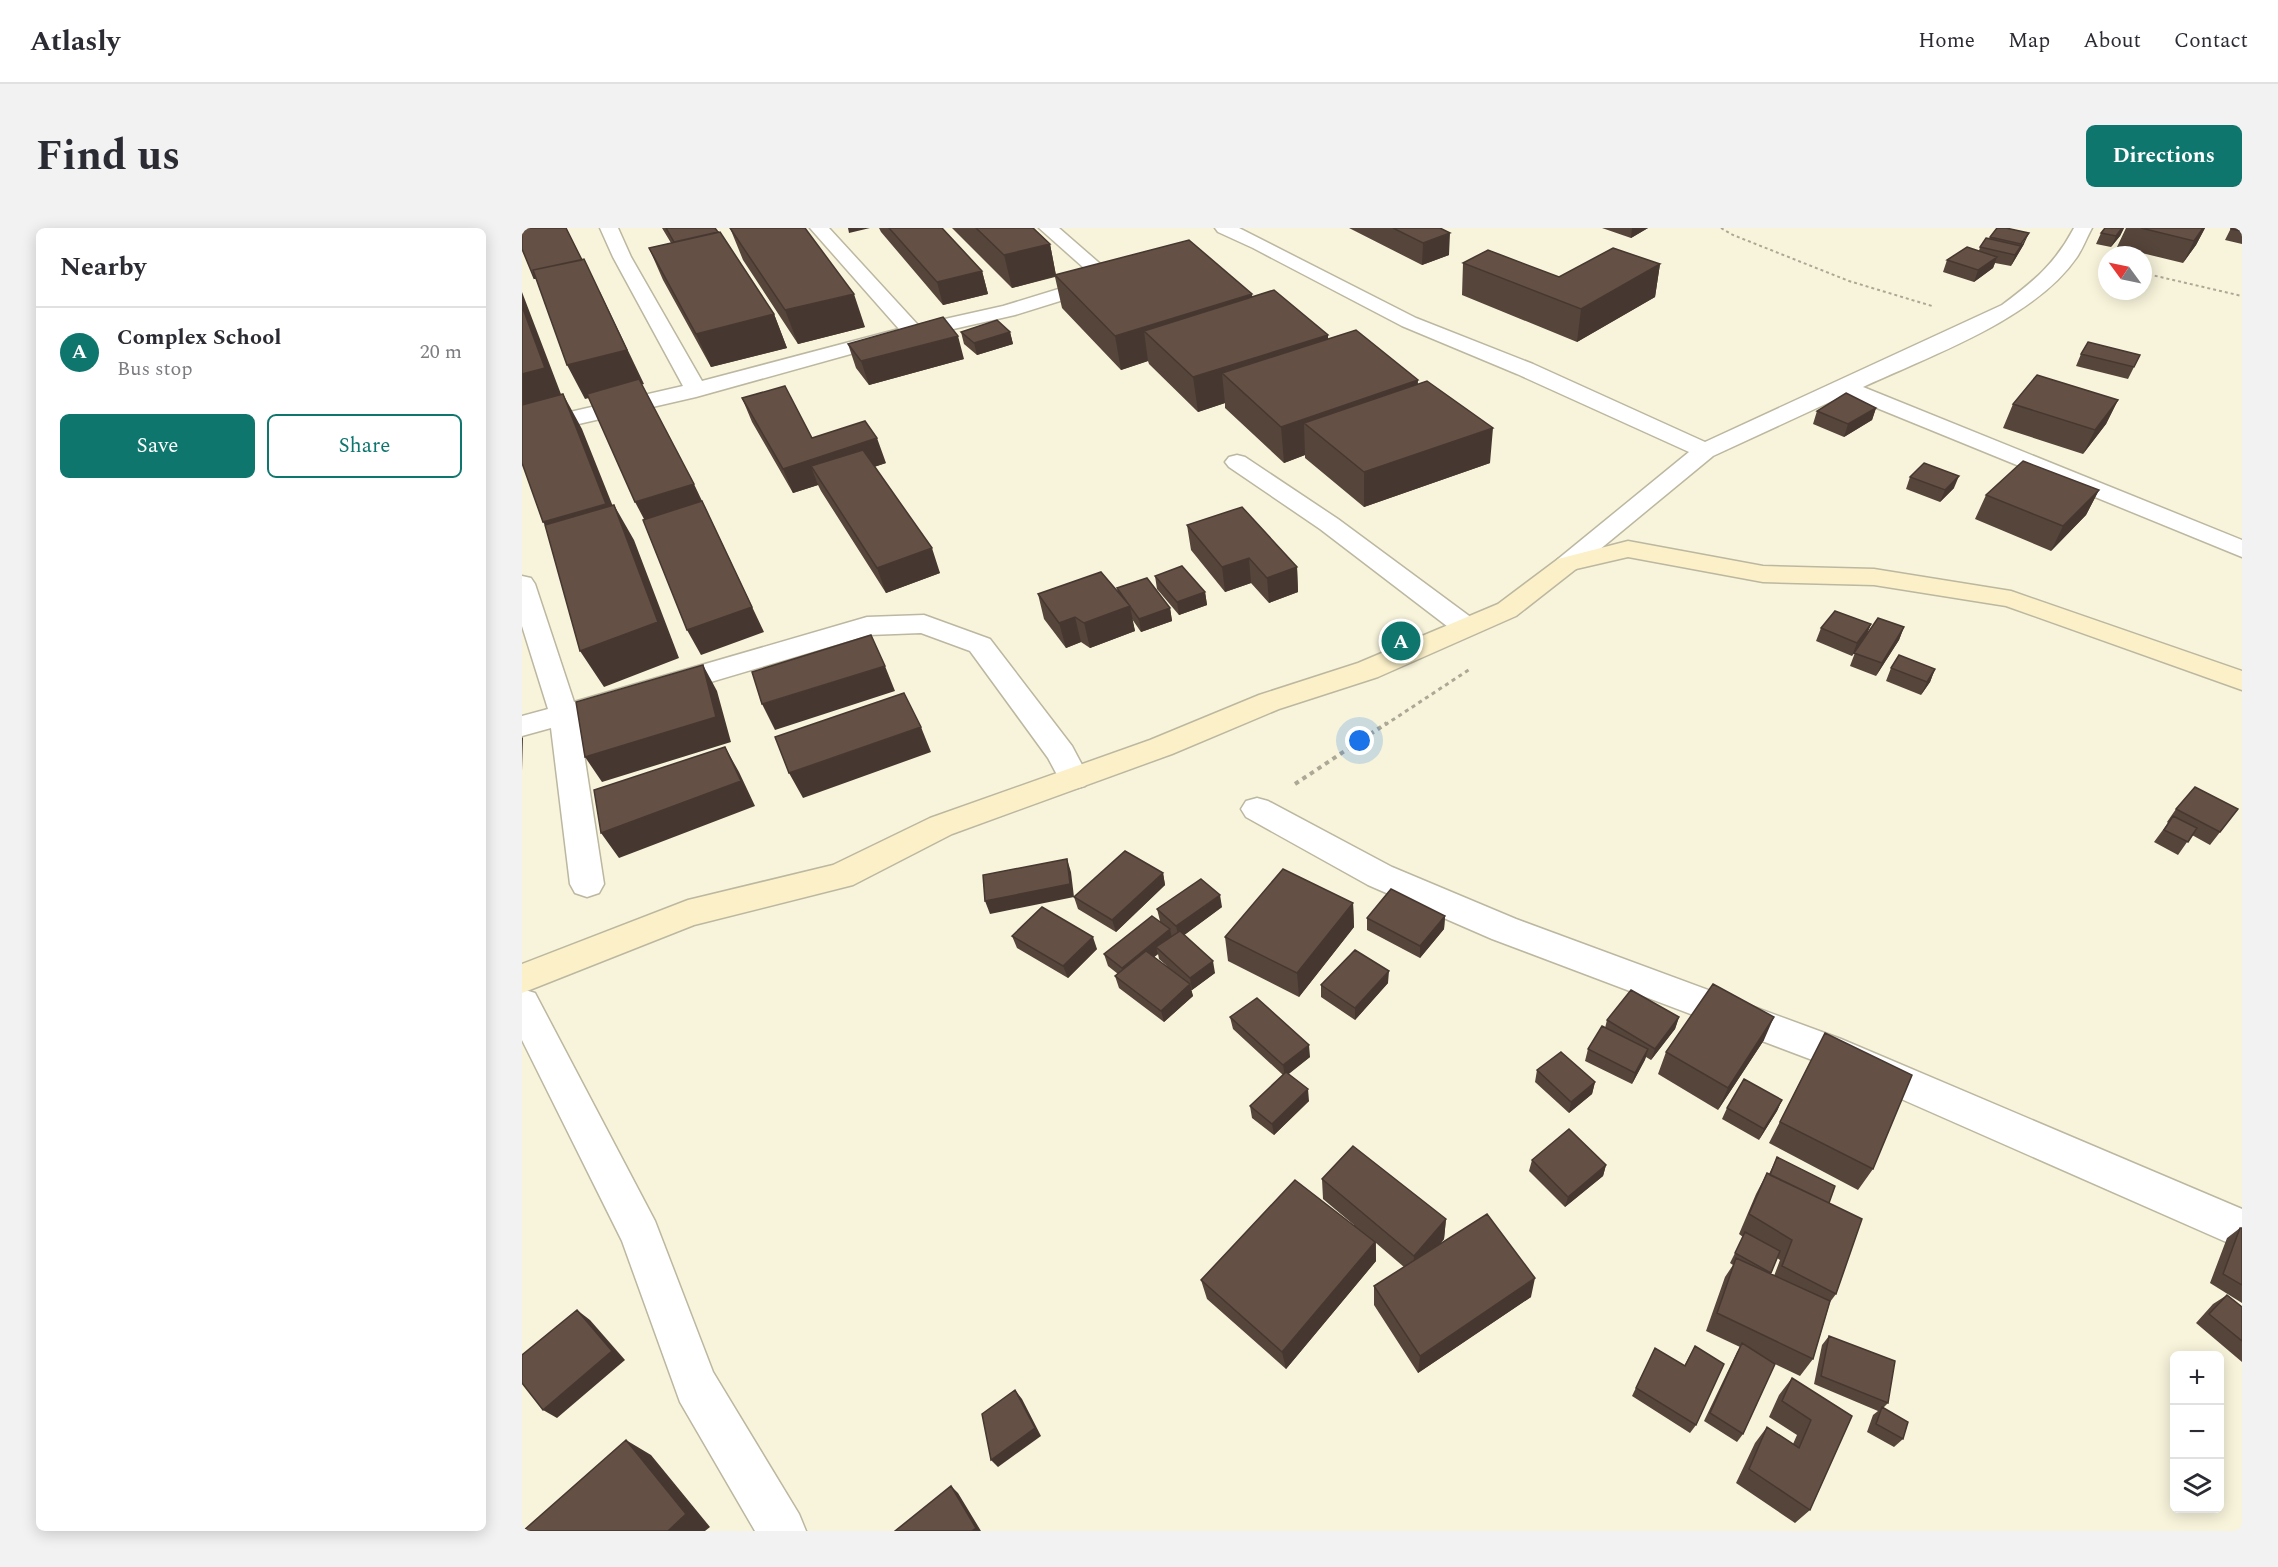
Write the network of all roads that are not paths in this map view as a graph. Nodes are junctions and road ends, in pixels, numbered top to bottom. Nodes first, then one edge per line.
1 (609, 228) edge
2 (819, 228) edge
3 (1048, 228) edge
4 (1224, 228) edge
5 (2083, 228) edge
6 (914, 333) junction
7 (1845, 387) junction
8 (696, 390) junction
9 (522, 430) edge
10 (1705, 451) junction
11 (1238, 462) dead end
12 (2242, 549) edge
13 (1567, 564) junction
14 (522, 584) edge
15 (1466, 627) junction
16 (2242, 681) edge
17 (564, 716) junction
18 (522, 726) edge
19 (1074, 778) junction
20 (1257, 809) road end
21 (587, 884) dead end
22 (522, 979) edge
23 (522, 1004) edge
24 (2242, 1229) edge
25 (782, 1531) edge

1 - 8 street
2 - 6 street
3 - 6 street
4 - 10 street
5 - 7 street
6 - 8 street
7 - 10 street
7 - 12 street
8 - 9 street
10 - 13 street
11 - 15 street
13 - 15 main road
13 - 16 main road
14 - 17 street
15 - 19 main road
17 - 18 street
17 - 19 street
17 - 21 street
19 - 22 main road
20 - 24 street
23 - 25 street

